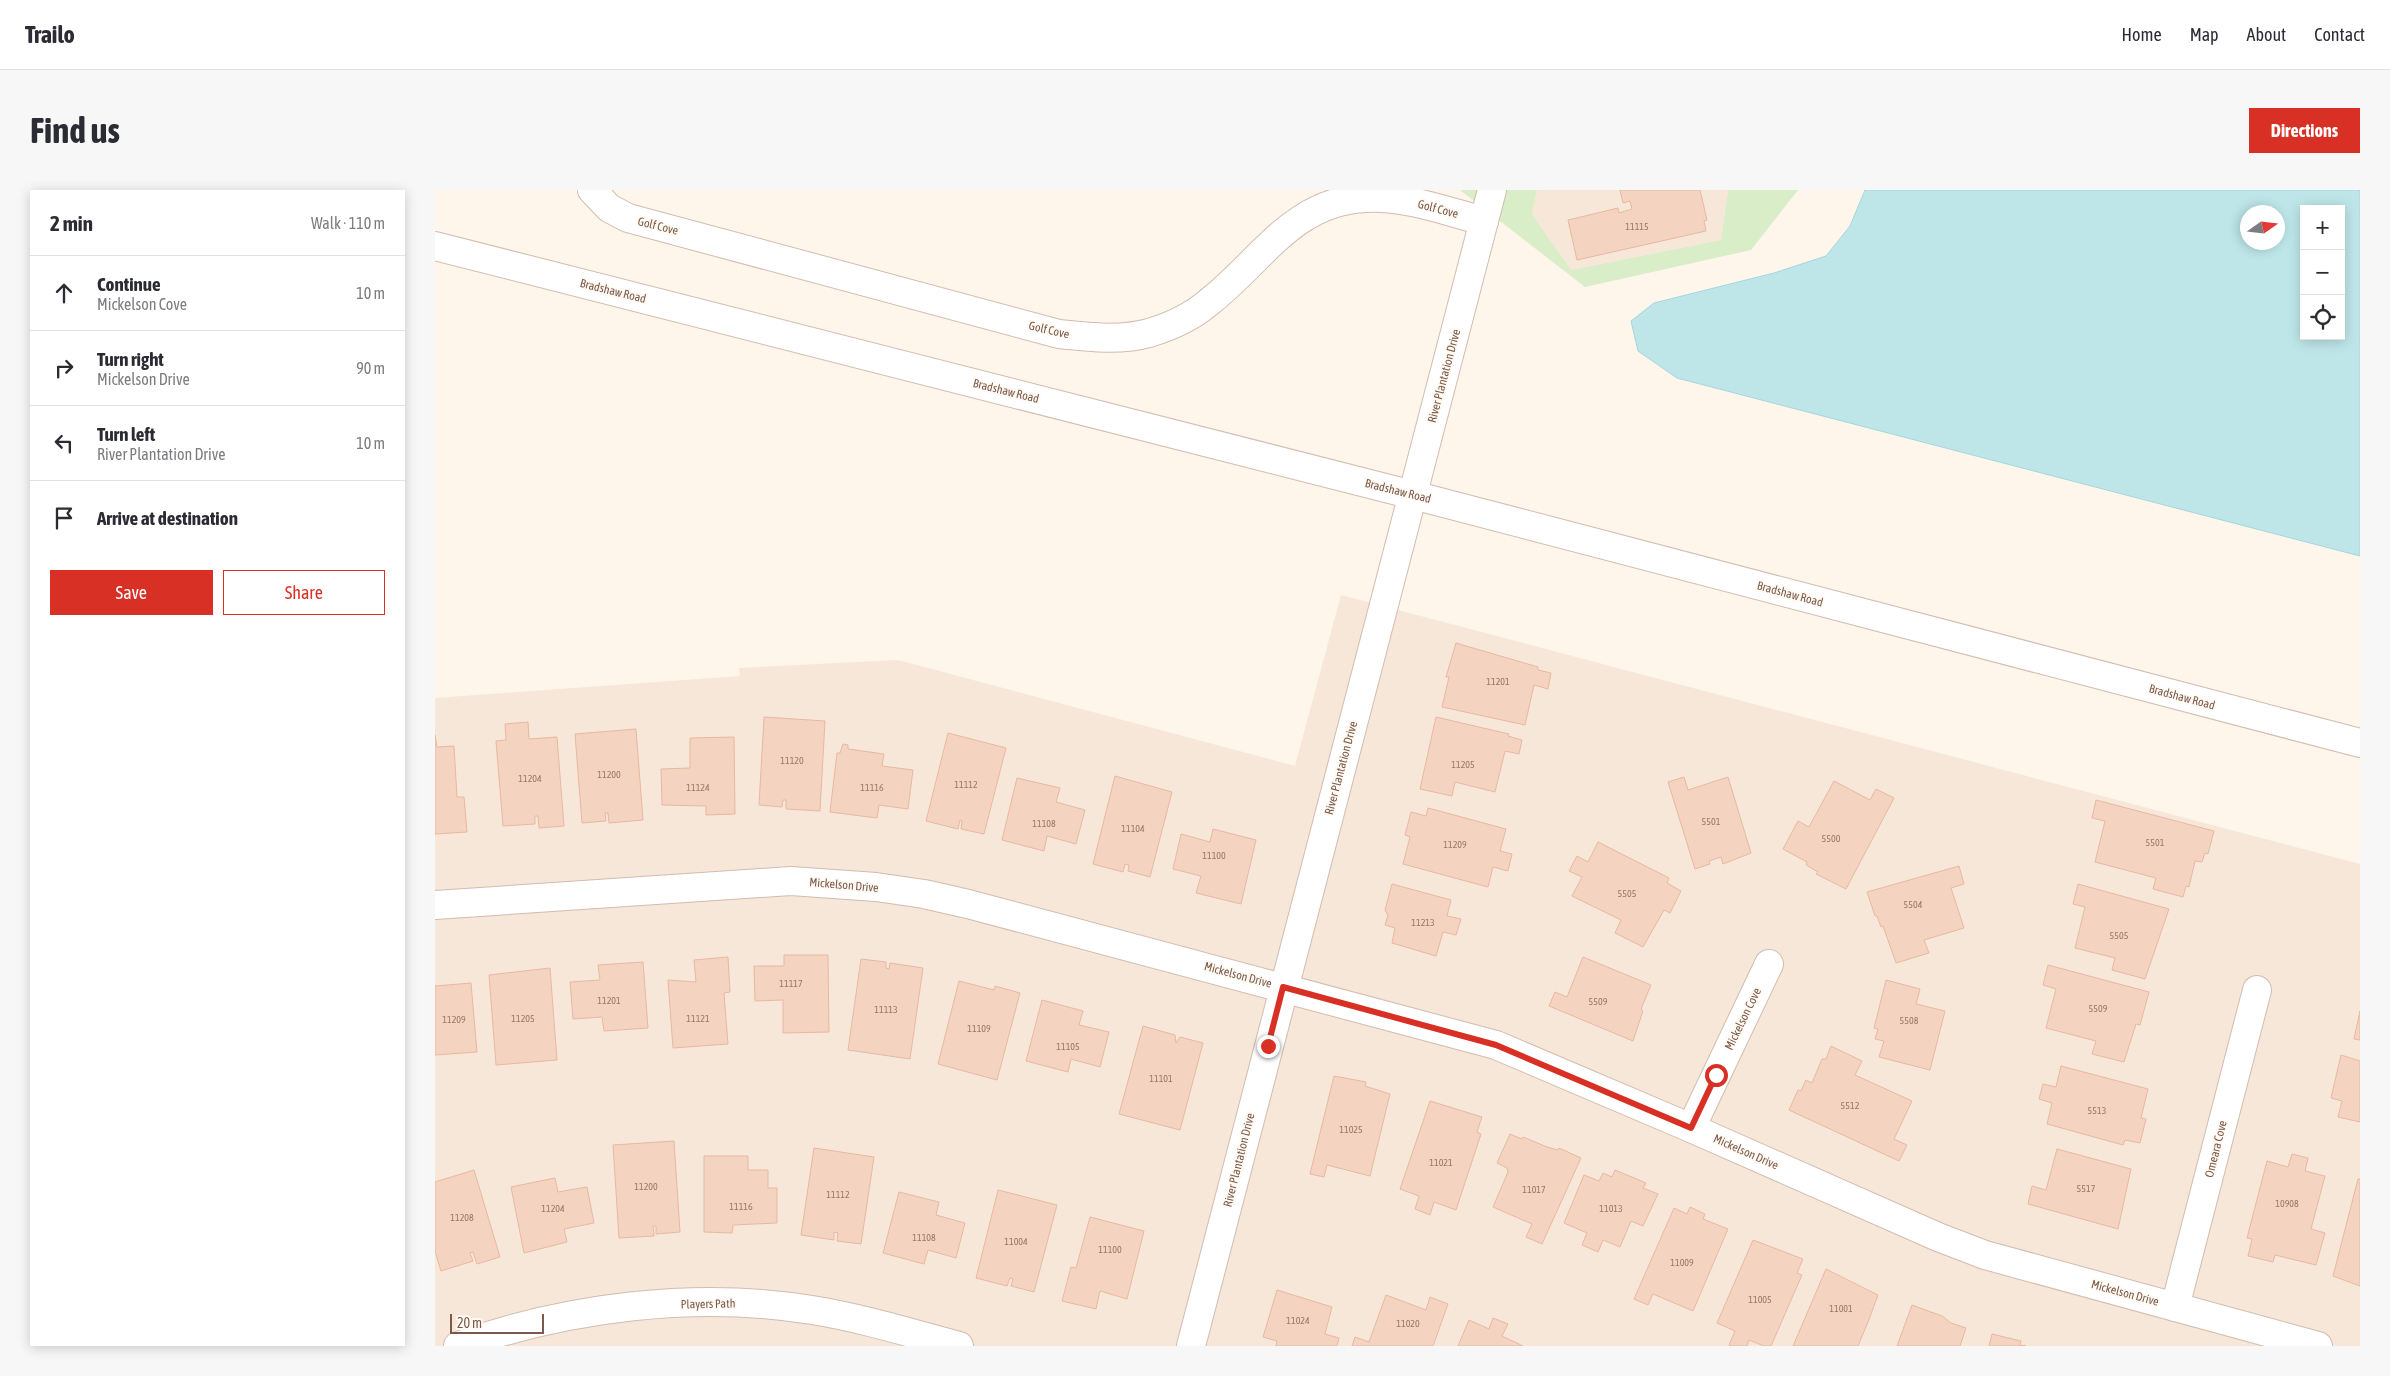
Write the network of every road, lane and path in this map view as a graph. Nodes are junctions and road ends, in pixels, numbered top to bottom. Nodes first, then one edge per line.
1 (592, 190) edge
2 (1492, 190) edge
3 (1484, 222) junction
4 (435, 246) edge
5 (1413, 495) junction
6 (2360, 743) edge
7 (435, 905) edge
8 (1769, 964) dead end
9 (1283, 987) junction
10 (2257, 990) dead end
11 (1691, 1128) junction
12 (2175, 1307) junction
13 (458, 1346) edge
14 (959, 1346) edge
15 (1191, 1346) edge
16 (2318, 1346) edge

1 - 3 street, Golf Cove
2 - 3 street, River Plantation Drive
3 - 5 street, River Plantation Drive
4 - 5 street, Bradshaw Road
5 - 6 street, Bradshaw Road
5 - 9 street, River Plantation Drive
7 - 9 street, Mickelson Drive
8 - 11 street, Mickelson Cove
9 - 11 street, Mickelson Drive
9 - 15 street, River Plantation Drive
10 - 12 street, Omeara Cove
11 - 12 street, Mickelson Drive
12 - 16 street, Mickelson Drive
13 - 14 street, Players Path

